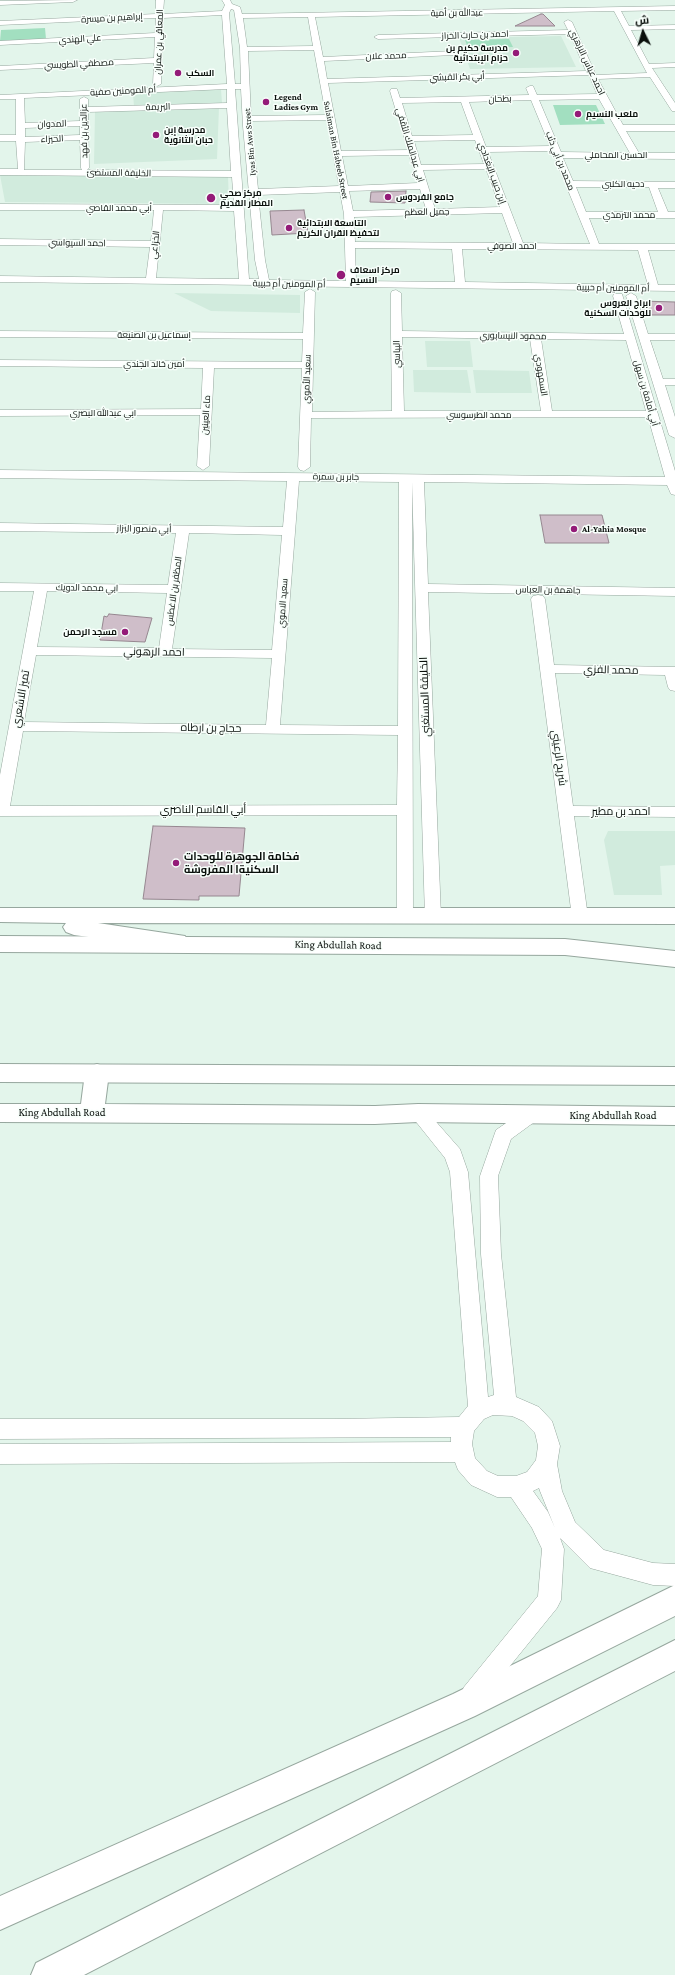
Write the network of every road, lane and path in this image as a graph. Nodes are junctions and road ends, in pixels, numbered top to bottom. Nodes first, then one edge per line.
1 (73, 0) edge
2 (160, 0) edge
3 (518, 0) edge
4 (669, 0) edge
5 (31, 1) edge
6 (0, 2) edge
7 (226, 6) edge
8 (674, 8) edge
9 (616, 9) junction
10 (563, 10) junction
11 (524, 11) junction
12 (160, 15) junction
13 (239, 16) junction
14 (312, 16) junction
15 (0, 23) edge
16 (507, 23) junction
17 (675, 27) edge
18 (627, 28) junction
19 (572, 32) junction
20 (159, 35) junction
21 (0, 43) edge
22 (380, 44) junction
23 (451, 47) junction
24 (317, 48) junction
25 (243, 49) junction
26 (319, 59) junction
27 (158, 60) junction
28 (675, 65) edge
29 (647, 66) junction
30 (0, 68) edge
31 (525, 75) junction
32 (592, 75) junction
33 (653, 75) junction
34 (390, 79) junction
35 (324, 81) junction
36 (232, 83) junction
37 (157, 84) junction
38 (246, 86) junction
39 (0, 93) edge
40 (83, 93) junction
41 (20, 96) junction
42 (602, 96) junction
43 (0, 97) edge
44 (534, 98) junction
45 (464, 100) junction
46 (397, 101) junction
47 (231, 105) junction
48 (675, 109) edge
49 (84, 110) junction
50 (330, 117) junction
51 (247, 119) junction
52 (84, 123) junction
53 (20, 126) junction
54 (621, 128) junction
55 (675, 128) edge
56 (84, 137) junction
57 (479, 137) junction
58 (0, 138) edge
59 (20, 139) junction
60 (409, 139) junction
61 (484, 150) junction
62 (556, 151) junction
63 (413, 152) junction
64 (337, 154) junction
65 (636, 155) junction
66 (675, 156) edge
67 (490, 166) junction
68 (0, 168) edge
69 (21, 168) junction
70 (85, 168) junction
71 (418, 168) junction
72 (0, 172) edge
73 (237, 172) junction
74 (570, 184) junction
75 (653, 185) junction
76 (675, 185) edge
77 (423, 186) junction
78 (343, 188) junction
79 (254, 192) junction
80 (0, 207) edge
81 (159, 208) junction
82 (238, 208) junction
83 (506, 210) junction
84 (431, 211) junction
85 (348, 214) junction
86 (583, 215) junction
87 (664, 215) junction
88 (675, 215) edge
89 (0, 242) edge
90 (155, 244) junction
91 (350, 245) junction
92 (457, 246) junction
93 (519, 246) junction
94 (596, 247) junction
95 (642, 247) junction
96 (675, 247) edge
97 (0, 279) edge
98 (151, 282) junction
99 (244, 283) junction
100 (265, 284) junction
101 (351, 285) junction
102 (460, 286) junction
103 (0, 288) edge
104 (654, 288) junction
105 (675, 288) edge
106 (310, 292) junction
107 (396, 293) junction
108 (618, 296) junction
109 (631, 296) junction
110 (675, 297) edge
111 (0, 334) edge
112 (396, 334) junction
113 (308, 336) junction
114 (535, 336) junction
115 (630, 336) junction
116 (644, 337) junction
117 (675, 337) edge
118 (0, 363) edge
119 (209, 365) junction
120 (307, 365) junction
121 (658, 382) junction
122 (675, 382) edge
123 (206, 412) junction
124 (0, 413) edge
125 (652, 414) junction
126 (306, 415) junction
127 (398, 415) junction
128 (547, 415) junction
129 (675, 435) edge
130 (0, 463) edge
131 (203, 466) junction
132 (304, 467) junction
133 (0, 474) edge
134 (293, 477) junction
135 (412, 478) junction
136 (672, 481) edge
137 (0, 527) edge
138 (183, 530) junction
139 (288, 531) junction
140 (0, 587) edge
141 (40, 588) junction
142 (174, 589) junction
143 (675, 592) edge
144 (422, 593) junction
145 (538, 599) junction
146 (675, 601) edge
147 (30, 651) junction
148 (165, 652) junction
149 (279, 654) junction
150 (547, 669) junction
151 (673, 671) edge
152 (675, 687) edge
153 (16, 726) junction
154 (274, 728) junction
155 (405, 731) junction
156 (405, 810) junction
157 (1, 811) edge
158 (566, 811) junction
159 (675, 812) edge
160 (0, 916) edge
161 (580, 916) junction
162 (675, 916) edge
163 (405, 917) junction
164 (433, 917) junction
165 (0, 944) edge
166 (202, 944) junction
167 (565, 947) junction
168 (675, 954) edge
169 (675, 959) edge
170 (0, 1073) edge
171 (97, 1073) junction
172 (675, 1076) edge
173 (92, 1112) junction
174 (0, 1113) edge
175 (418, 1113) junction
176 (531, 1115) junction
177 (675, 1116) edge
178 (506, 1406) junction
179 (479, 1411) junction
180 (464, 1427) junction
181 (0, 1429) edge
182 (463, 1452) junction
183 (0, 1454) edge
184 (546, 1464) junction
185 (517, 1487) junction
186 (675, 1575) edge
187 (675, 1600) edge
188 (675, 1655) edge
189 (464, 1705) junction
190 (3, 1909) edge
191 (48, 1975) edge

1 - 5 street
2 - 12 street, المعاقي بن عمران
3 - 11 street
4 - 8 street
5 - 6 street
7 - 12 street, إبراهيم بن ميسرة
7 - 13 street
7 - 36 street, Iyas Bin Aws Street
8 - 9 street, عبدالله بن أمية
9 - 10 street, عبدالله بن أمية
9 - 18 street
10 - 11 street, عبدالله بن أمية
10 - 19 street, احمد عباس الازهري
11 - 16 street, عبدالله بن أمية
12 - 15 street, إبراهيم بن ميسرة
12 - 20 street, المعاقي بن عمران
13 - 14 street, عبدالله بن أمية
13 - 25 street, Iyas Bin Aws Street
14 - 16 street, عبدالله بن أمية
14 - 24 street, Sulaiman Bin Habeeb Street
16 - 19 street, احمد بن حارث الخراز
16 - 23 street, احمد بن حارث الخراز
17 - 18 street
18 - 29 street
19 - 32 street, احمد عباس الازهري
20 - 21 street, علي الهندي
20 - 27 street, المعاقي بن عمران
22 - 23 street, محمد علان
22 - 23 street, احمد بن حارث الخراز
22 - 26 street, محمد علان
24 - 25 street
24 - 26 street, Sulaiman Bin Habeeb Street
25 - 38 street, Iyas Bin Aws Street
26 - 35 street, Sulaiman Bin Habeeb Street
27 - 30 street, مصطفي الطويسي
27 - 37 street, المعاقي بن عمران
28 - 29 street
29 - 33 street
31 - 32 street, أبي بكر القبشي
31 - 34 street, أبي بكر القبشي
31 - 44 street, محمد بن أبي ذئب
32 - 33 street, أبي بكر القبشي
32 - 42 street, احمد عباس الازهري
33 - 48 street
34 - 35 street, أبي بكر القبشي
34 - 46 street, ابي عبدالملك الثقفي
35 - 50 street, Sulaiman Bin Habeeb Street
36 - 37 street, أم المومنين صفية
36 - 38 street, أم المومنين صفية
36 - 40 street, أم المومنين صفية
36 - 47 street, Iyas Bin Aws Street
37 - 39 street, أم المومنين صفية
38 - 51 street, Iyas Bin Aws Street
40 - 41 street, أم المومنين صفية
40 - 49 street, عزالدين بن فهد
41 - 43 street, أم المومنين صفية
41 - 53 street
42 - 44 street, بطحان
42 - 54 street, احمد عباس الازهري
44 - 45 street, بطحان
44 - 62 street, محمد بن أبي ذئب
45 - 46 street, بطحان
45 - 57 street, إبن حبيب البغدادي
46 - 60 street, ابي عبدالملك الثقفي
47 - 49 street, البريمة
47 - 73 street, Iyas Bin Aws Street
49 - 52 street, عزالدين بن فهد
50 - 51 street
50 - 64 street, Sulaiman Bin Habeeb Street
51 - 79 street, Iyas Bin Aws Street
52 - 53 street, المدوان
52 - 56 street, عزالدين بن فهد
53 - 59 street
54 - 55 street
54 - 65 street, احمد عباس الازهري
56 - 59 street, الحيزاء
56 - 70 street, عزالدين بن فهد
57 - 60 street
57 - 61 street, إبن حبيب البغدادي
58 - 59 street, الحيزاء
59 - 69 street
60 - 63 street, ابي عبدالملك الثقفي
61 - 62 street, الحسين المحاملي
61 - 67 street, إبن حبيب البغدادي
62 - 65 street, الحسين المحاملي
62 - 74 street, محمد بن أبي ذئب
63 - 64 street
63 - 71 street, ابي عبدالملك الثقفي
64 - 78 street, Sulaiman Bin Habeeb Street
65 - 66 street, الحسين المحاملي
67 - 71 street
67 - 83 street, إبن حبيب البغدادي
68 - 69 street, الخليفة المستضئ
69 - 70 street, الخليفة المستضئ
70 - 73 street, الخليفة المستضئ
71 - 77 street, ابي عبدالملك الثقفي
72 - 73 street, الخليفة المستضئ
73 - 82 street, Iyas Bin Aws Street
74 - 75 street, دحيه الكلبي
74 - 86 street, محمد بن أبي ذئب
75 - 76 street, دحيه الكلبي
75 - 87 street
77 - 78 street
77 - 84 street, ابي عبدالملك الثقفي
78 - 79 street
78 - 85 street, Sulaiman Bin Habeeb Street
79 - 100 street, Iyas Bin Aws Street
80 - 81 street, أبي محمد القاصي
81 - 82 street, أبي محمد القاصي
81 - 90 street, الخزاعي
82 - 99 street, Iyas Bin Aws Street
83 - 84 street, جميل العظم
83 - 93 street, إبن حبيب البغدادي
84 - 85 street, جميل العظم
85 - 91 street, Sulaiman Bin Habeeb Street
86 - 87 street, محمد الترمذي
86 - 94 street, محمد بن أبي ذئب
87 - 88 street, محمد الترمذي
89 - 90 street, احمد السيواسي
90 - 98 street, الخزاعي
91 - 92 street, احمد الصوفي
91 - 101 street, Sulaiman Bin Habeeb Street
92 - 93 street, احمد الصوفي
92 - 102 street
93 - 94 street, احمد الصوفي
94 - 95 street, احمد الصوفي
95 - 96 street, احمد الصوفي
95 - 104 street
97 - 98 street, أم المومنين أم حبيبة
98 - 99 street, أم المومنين أم حبيبة
99 - 100 street, أم المومنين أم حبيبة
100 - 101 street, أم المومنين أم حبيبة
101 - 102 street, أم المومنين أم حبيبة
102 - 104 street, أم المومنين أم حبيبة
103 - 106 street, أم المومنين أم حبيبة
104 - 105 street, أم المومنين أم حبيبة
106 - 107 street, أم المومنين أم حبيبة
106 - 113 street, سعيد الأموي
107 - 108 street, أم المومنين أم حبيبة
107 - 112 street, البياسي
108 - 109 street, أم المومنين أم حبيبة
108 - 115 street, أبي أمامة بن سهل
109 - 110 street, أم المومنين أم حبيبة
109 - 116 street, أبي أمامة بن سهل
111 - 113 street, إسماعيل بن الصنيعة
112 - 114 street, محمود النيسابوري
112 - 127 street, البياسي
113 - 120 street, سعيد الأموي
114 - 115 street, محمود النيسابوري
114 - 128 street, السمهودي
115 - 125 street, أبي أمامة بن سهل
116 - 117 street
116 - 121 street, أبي أمامة بن سهل
118 - 119 street, أمين خالد الجندي
119 - 120 street, أمين خالد الجندي
119 - 123 street, ماء العينين
120 - 126 street, سعيد الأموي
121 - 122 street
121 - 129 street, أبي أمامة بن سهل
123 - 124 street, ابي عبدالله البصري
123 - 131 street, ماء العينين
125 - 128 street, محمد الطرسوسي
125 - 136 street, أبي أمامة بن سهل
126 - 127 street, محمد الطرسوسي
126 - 132 street, سعيد الأموي
127 - 128 street, محمد الطرسوسي
130 - 131 street, جابر بن سمرة
131 - 132 street, جابر بن سمرة
132 - 136 street, جابر بن سمرة
133 - 134 street, جابر بن سمرة
134 - 135 street, جابر بن سمرة
134 - 139 street, سعيد الاموي
135 - 136 street, جابر بن سمرة
135 - 144 street, الخليفة المستغني
135 - 155 street, الخليفة المستغني
137 - 138 street, أبي منصور البزاز
138 - 139 street, أبي منصور البزاز
138 - 142 street, المظفر بن الاغطس
139 - 149 street, سعيد الاموي
140 - 141 street, ابي محمد الدويك
141 - 142 street, ابي محمد الدويك
141 - 147 street, تميز الاشعري
142 - 148 street, المظفر بن الاغطس
143 - 144 street, جاهمة بن العباس
144 - 145 street, جاهمة بن العباس
144 - 164 street, الخليفة المستغني
145 - 146 street, جاهمة بن العباس
145 - 150 street, شريح الرعيني
147 - 148 street, احمد الرهوني
147 - 153 street, تميز الاشعري
148 - 149 street, احمد الرهوني
149 - 154 street, سعيد الاموي
150 - 151 street, محمد الفزي
150 - 158 street, شريح الرعيني
151 - 152 street
153 - 154 street, حجاج بن ارطاه
153 - 157 street, تميز الاشعري
154 - 155 street, حجاج بن ارطاه
155 - 156 street, الخليفة المستغني
156 - 157 street, أبي القاسم الناصري
156 - 163 street, الخليفة المستغني
158 - 159 street, احمد بن مطير
158 - 161 street, شريح الرعيني
160 - 163 main road
160 - 166 main road
161 - 162 main road
161 - 164 main road
163 - 164 main road
165 - 166 main road, King Abdullah Road
166 - 167 main road, King Abdullah Road
167 - 168 main road
167 - 169 main road, King Abdullah Road
170 - 171 main road
171 - 172 main road
171 - 173 main road
173 - 174 main road, King Abdullah Road
173 - 175 main road, King Abdullah Road
175 - 176 main road, King Abdullah Road
175 - 179 street
176 - 177 main road, King Abdullah Road
176 - 178 street
178 - 179 street
178 - 184 street
179 - 180 street
180 - 181 street
180 - 182 street
182 - 183 street
182 - 185 street
184 - 185 street
184 - 186 street
185 - 189 street
187 - 189 main road
188 - 191 main road
189 - 190 main road

